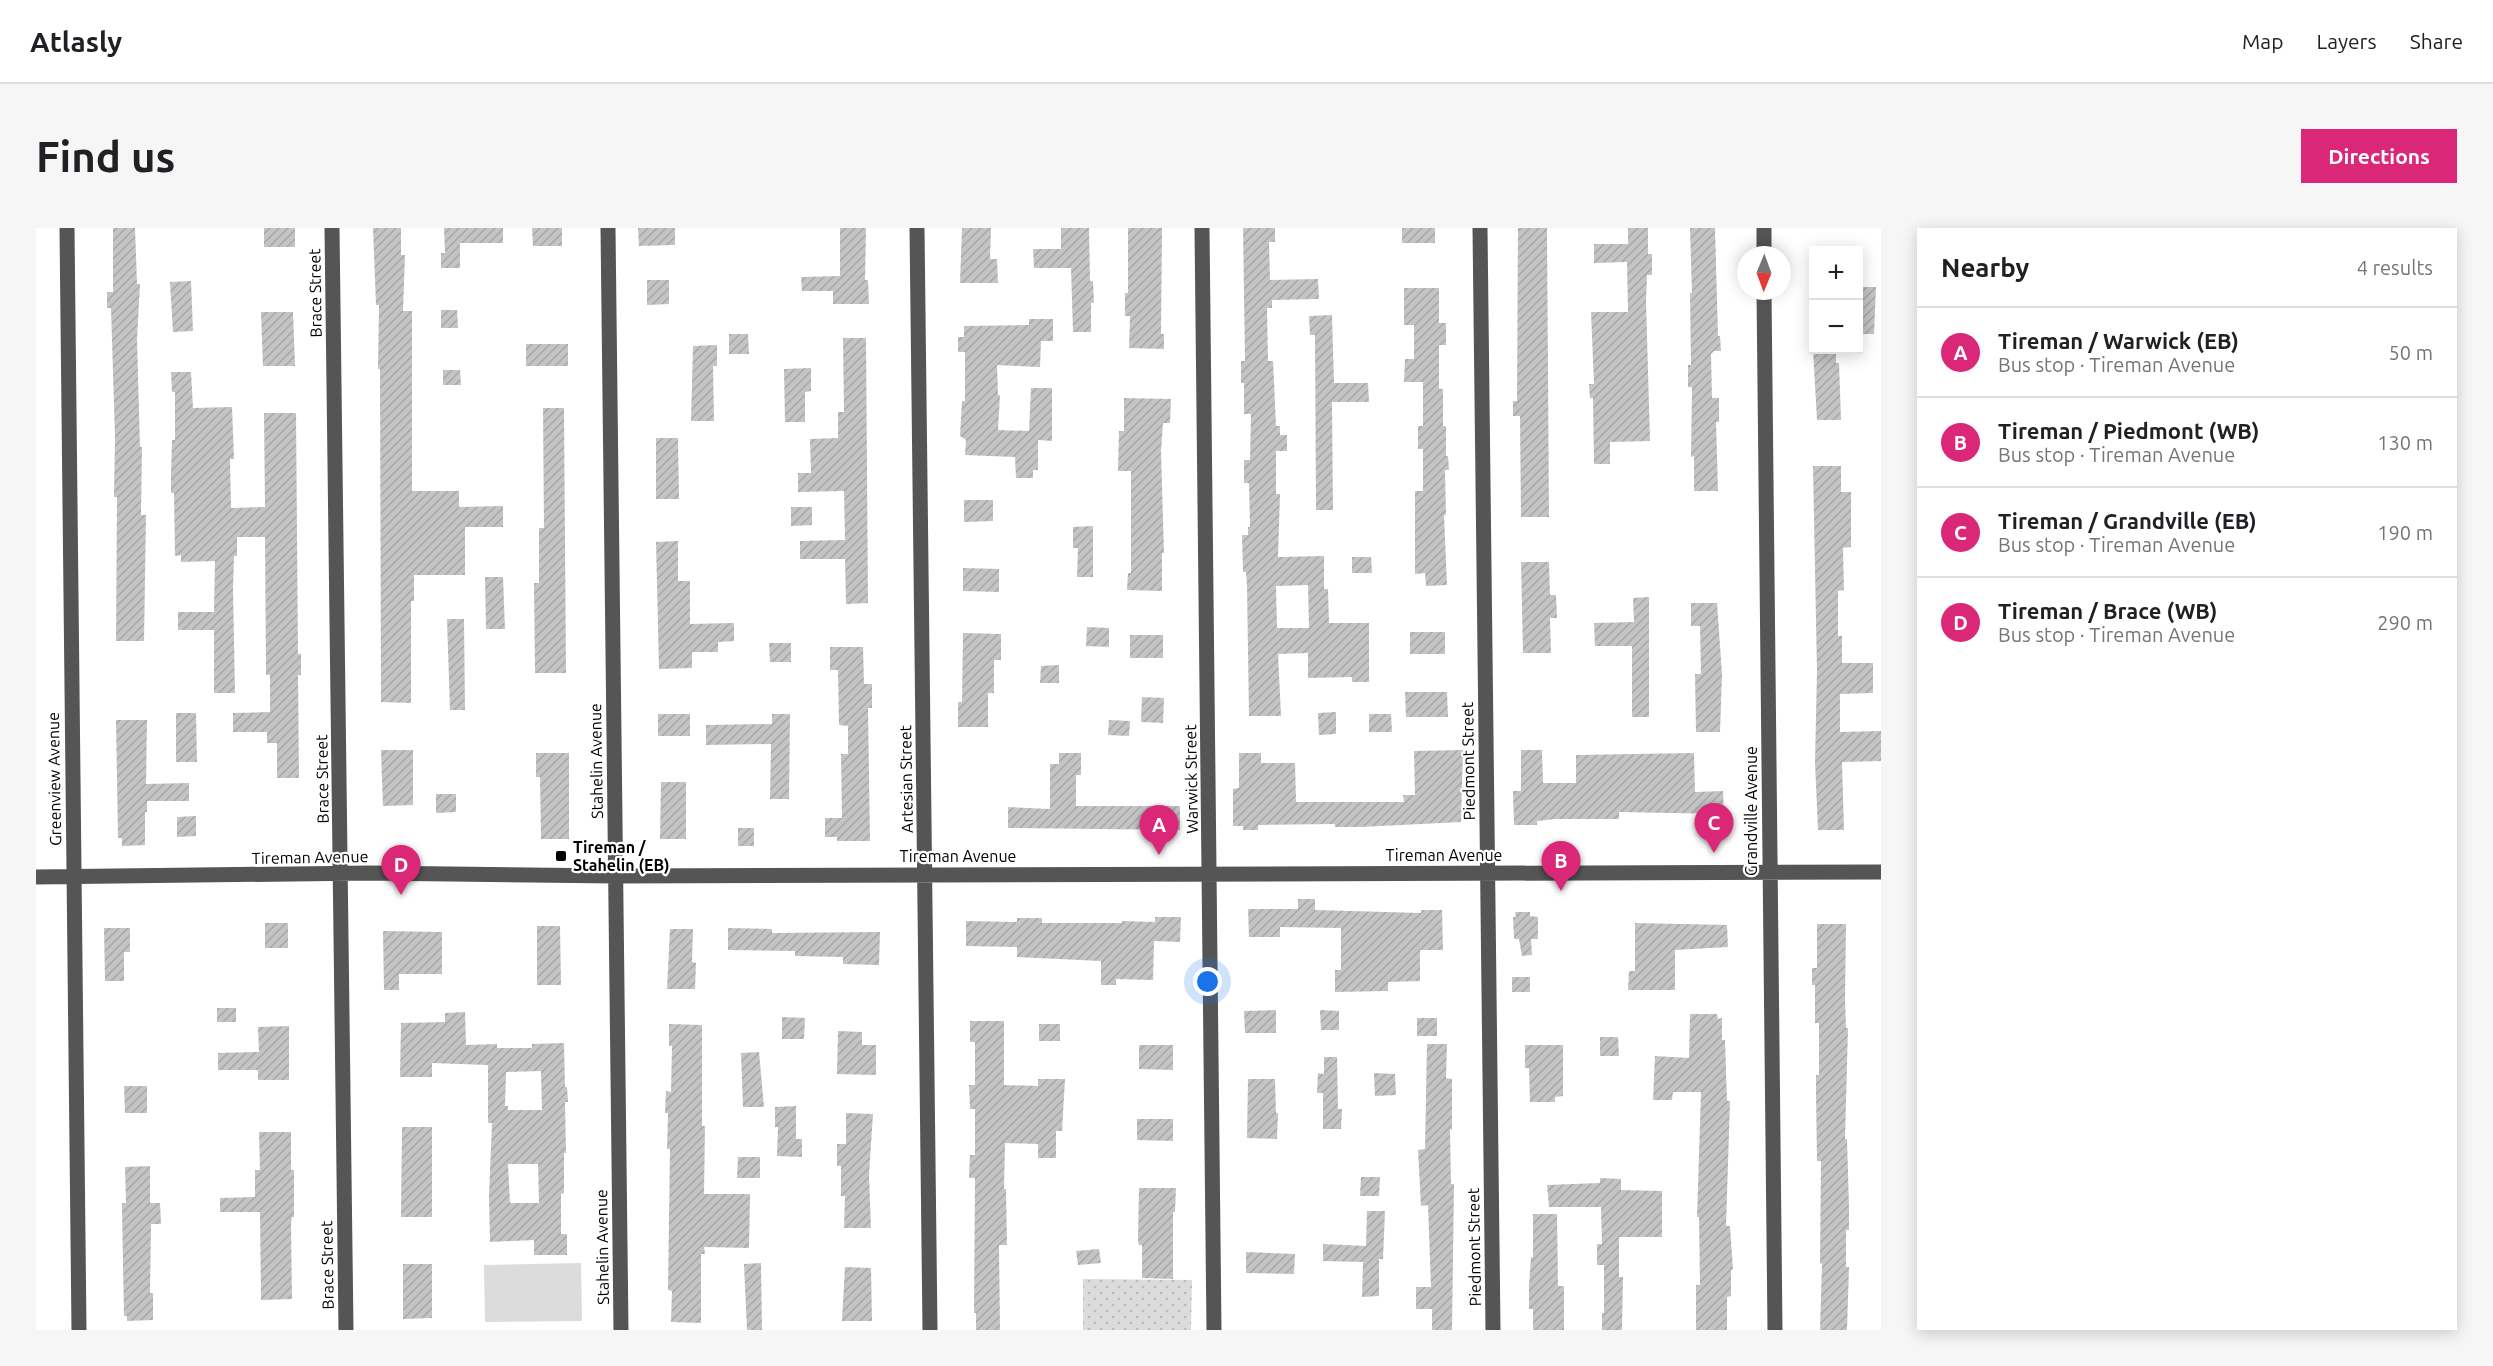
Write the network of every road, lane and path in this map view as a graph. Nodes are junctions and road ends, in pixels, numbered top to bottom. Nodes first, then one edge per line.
1 (67, 228) edge
2 (332, 228) edge
3 (608, 228) edge
4 (917, 228) edge
5 (1202, 228) edge
6 (1480, 228) edge
7 (1764, 228) edge
8 (1764, 246) edge
9 (1764, 300) edge
10 (1770, 872) junction
11 (1881, 872) edge
12 (1487, 873) junction
13 (925, 874) junction
14 (1210, 874) junction
15 (341, 875) junction
16 (616, 876) junction
17 (36, 877) edge
18 (73, 877) junction
19 (79, 1330) edge
20 (346, 1330) edge
21 (621, 1330) edge
22 (930, 1330) edge
23 (1215, 1330) edge
24 (1492, 1330) edge
25 (1775, 1330) edge

1 - 18 street, Greenview Avenue
2 - 15 street, Brace Street
3 - 16 street, Stahelin Avenue
4 - 13 street, Artesian Street
5 - 14 street, Warwick Street
6 - 12 street, Piedmont Street
7 - 8 street
9 - 10 street, Grandville Avenue
10 - 11 street, Tireman Avenue
10 - 12 street, Tireman Avenue
10 - 25 street, Grandville Avenue
12 - 14 street, Tireman Avenue
12 - 24 street, Piedmont Street
13 - 14 street, Tireman Avenue
13 - 16 street, Tireman Avenue
13 - 22 street, Artesian Street
14 - 23 street, Warwick Street
15 - 16 street, Tireman Avenue
15 - 18 street, Tireman Avenue
15 - 20 street, Brace Street
16 - 21 street, Stahelin Avenue
17 - 18 street, Tireman Avenue
18 - 19 street, Greenview Avenue

